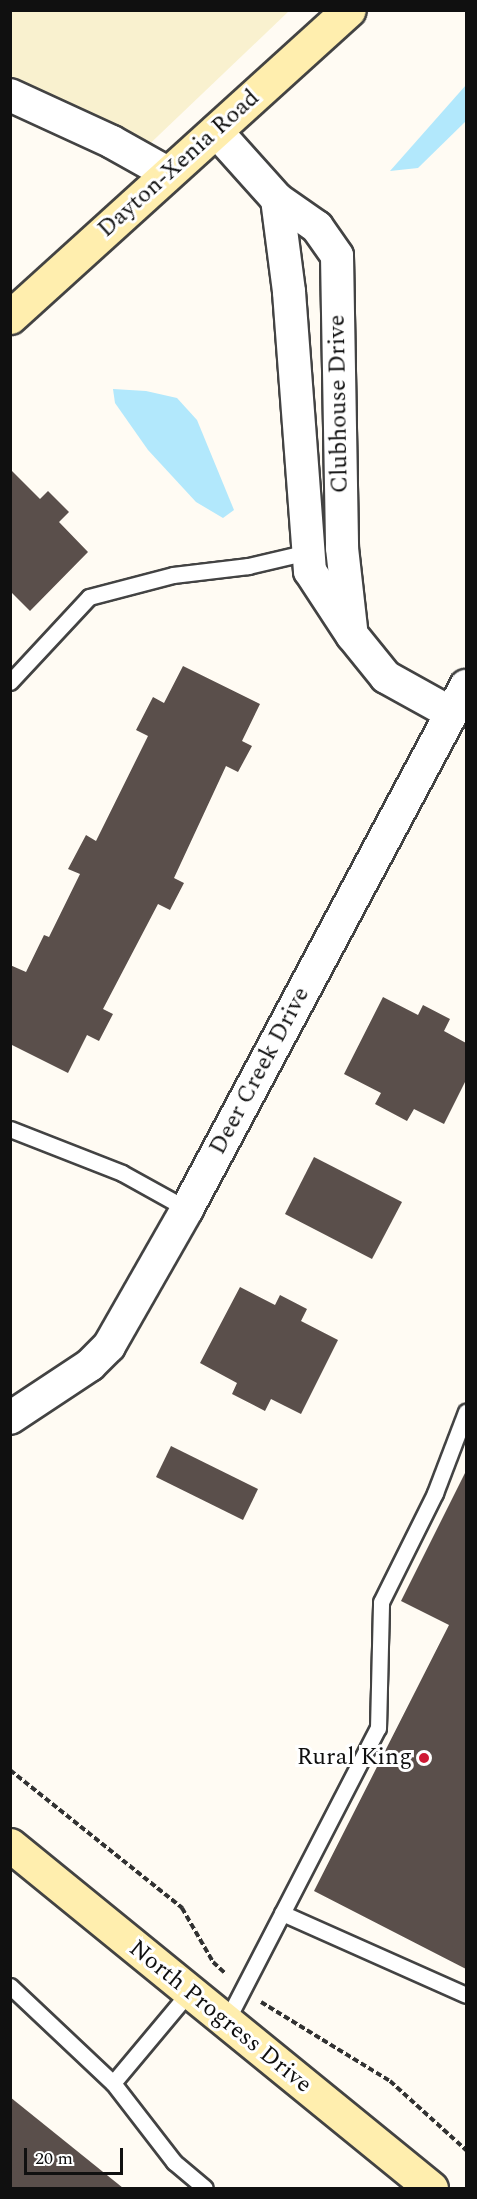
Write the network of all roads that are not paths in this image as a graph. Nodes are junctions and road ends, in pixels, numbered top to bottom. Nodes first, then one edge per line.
1 (348, 10) edge
2 (10, 95) edge
3 (216, 131) junction
4 (169, 174) junction
5 (277, 199) junction
6 (10, 317) edge
7 (342, 548) junction
8 (309, 551) junction
9 (352, 635) junction
10 (10, 682) edge
11 (466, 686) edge
12 (451, 712) junction
13 (10, 1129) edge
14 (187, 1209) junction
15 (466, 1412) edge
16 (10, 1418) edge
17 (10, 1845) edge
18 (282, 1912) junction
19 (10, 1986) edge
20 (189, 1992) junction
21 (466, 1995) edge
22 (226, 2022) junction
23 (113, 2083) junction
24 (205, 2188) edge
25 (431, 2188) edge

1 - 3 street, Dayton-Xenia Road
2 - 4 street
3 - 4 street, Dayton-Xenia Road
3 - 5 street, Clubhouse Drive
4 - 6 street, Dayton-Xenia Road
5 - 7 street, Clubhouse Drive
5 - 8 street, Clubhouse Drive
7 - 8 lane
7 - 9 street, Clubhouse Drive
8 - 9 street, Clubhouse Drive
8 - 10 lane
9 - 12 street, Clubhouse Drive
11 - 12 street, Deer Creek Drive
12 - 14 street, Deer Creek Drive
13 - 14 lane
14 - 16 street, Deer Creek Drive
15 - 18 lane
17 - 20 street, North Progress Drive
18 - 21 lane
18 - 22 lane
19 - 23 lane
20 - 22 street, North Progress Drive
20 - 23 lane
22 - 25 street, North Progress Drive
23 - 24 lane

